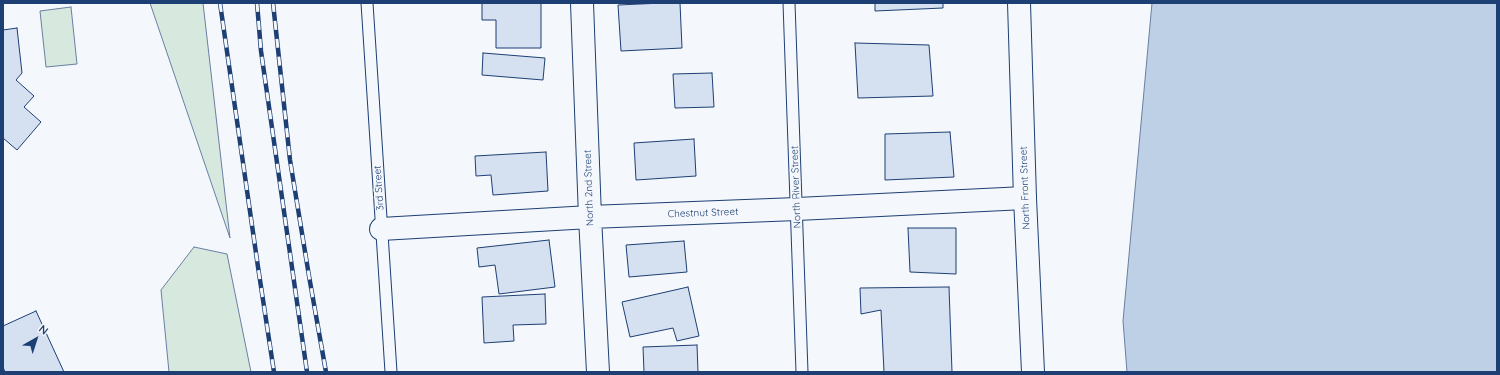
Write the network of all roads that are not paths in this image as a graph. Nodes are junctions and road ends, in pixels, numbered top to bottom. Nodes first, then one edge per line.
1 (367, 3) edge
2 (582, 3) edge
3 (789, 3) edge
4 (1019, 3) edge
5 (1025, 198) junction
6 (797, 209) junction
7 (590, 217) junction
8 (381, 229) junction
9 (391, 372) edge
10 (598, 372) edge
11 (802, 372) edge
12 (1033, 372) edge

1 - 8 lane, 3rd Street
2 - 7 street, North 2nd Street
3 - 6 lane, North River Street
4 - 5 street, North Front Street
5 - 6 street, Chestnut Street
5 - 12 street, North Front Street
6 - 7 street, Chestnut Street
6 - 11 lane, North River Street
7 - 8 street, Chestnut Street
7 - 10 street, North 2nd Street
8 - 9 lane, 3rd Street

